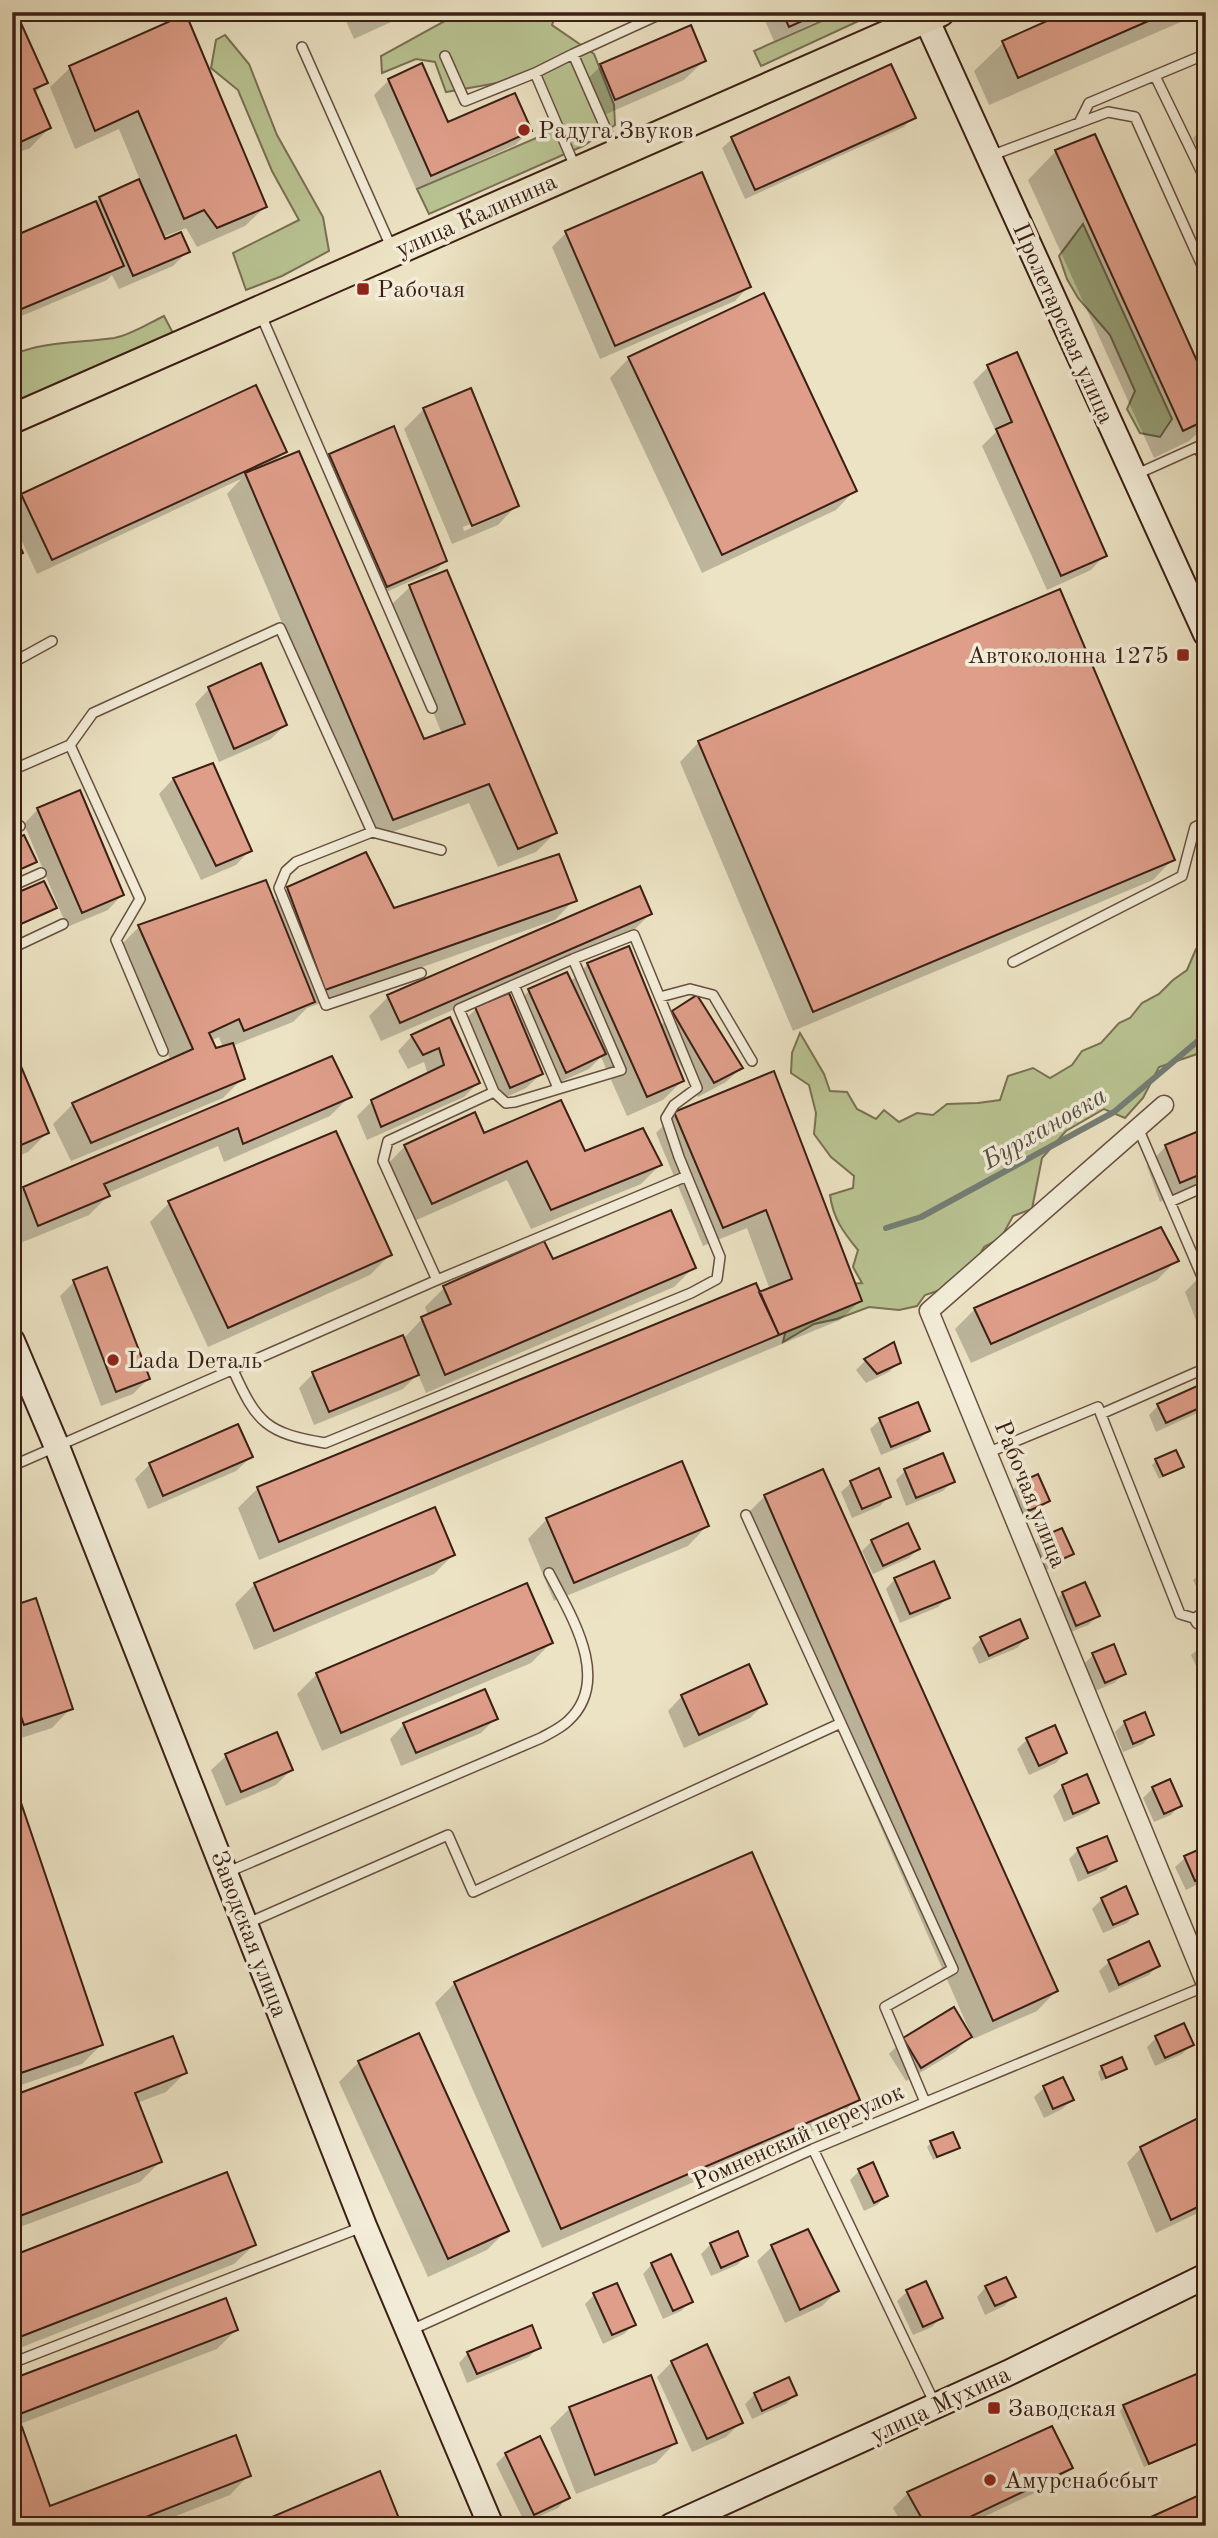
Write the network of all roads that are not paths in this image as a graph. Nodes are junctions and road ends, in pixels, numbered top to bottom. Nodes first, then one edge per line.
1 (665, 12) edge
2 (930, 14) edge
3 (302, 47) dead end
4 (573, 54) junction
5 (1206, 54) edge
6 (445, 56) dead end
7 (535, 73) junction
8 (1154, 76) junction
9 (1079, 123) junction
10 (617, 153) junction
11 (988, 156) junction
12 (577, 171) junction
13 (1206, 181) edge
14 (1206, 243) edge
15 (1194, 248) junction
16 (393, 251) junction
17 (1206, 275) edge
18 (259, 312) junction
19 (12, 419) edge
20 (1202, 445) edge
21 (1206, 462) edge
22 (1133, 475) junction
23 (1206, 634) edge
24 (52, 642) dead end
25 (12, 663) edge
26 (432, 708) dead end
27 (69, 745) junction
28 (12, 770) edge
29 (1206, 822) edge
30 (372, 832) junction
31 (441, 850) dead end
32 (41, 873) dead end
33 (12, 886) edge
34 (63, 924) dead end
35 (12, 948) edge
36 (573, 959) junction
37 (1013, 962) dead end
38 (421, 973) dead end
39 (514, 985) junction
40 (660, 998) junction
41 (163, 1051) dead end
42 (752, 1061) dead end
43 (558, 1088) junction
44 (494, 1092) junction
45 (1164, 1105) dead end
46 (1138, 1128) junction
47 (687, 1176) junction
48 (1206, 1186) edge
49 (1170, 1202) junction
50 (1206, 1251) edge
51 (1194, 1257) junction
52 (437, 1280) junction
53 (1206, 1286) edge
54 (12, 1341) edge
55 (1206, 1368) edge
56 (233, 1370) junction
57 (1101, 1414) junction
58 (57, 1447) junction
59 (987, 1454) junction
60 (12, 1466) edge
61 (746, 1514) dead end
62 (549, 1573) dead end
63 (1203, 1619) edge
64 (841, 1723) junction
65 (226, 1873) junction
66 (246, 1923) junction
67 (1206, 1985) edge
68 (925, 2102) junction
69 (813, 2149) junction
70 (364, 2226) junction
71 (1206, 2276) edge
72 (409, 2331) junction
73 (12, 2363) edge
74 (936, 2406) junction
75 (491, 2526) edge
76 (671, 2526) edge

1 - 4 lane
2 - 10 main road, улица Калинина
2 - 11 street, Пролетарская улица
3 - 16 lane
4 - 7 lane
4 - 10 lane
5 - 8 lane
6 - 7 lane
7 - 12 lane
8 - 9 lane
8 - 13 lane
9 - 11 lane
9 - 15 lane
10 - 12 main road, улица Калинина
11 - 22 street, Пролетарская улица
12 - 16 main road, улица Калинина
14 - 15 lane
15 - 17 lane
16 - 18 main road, улица Калинина
18 - 19 main road, улица Калинина
18 - 26 lane
20 - 21 lane
20 - 22 lane
22 - 23 street, Пролетарская улица
24 - 25 lane
27 - 28 lane
27 - 30 lane
27 - 41 lane
29 - 37 lane
30 - 31 lane
30 - 38 lane
32 - 33 lane
34 - 35 lane
36 - 39 lane
36 - 40 lane
36 - 43 lane
39 - 43 lane
39 - 44 lane
40 - 42 lane
40 - 47 lane
43 - 44 lane
44 - 52 lane
45 - 46 street, Рабочая улица
46 - 49 lane
46 - 59 street, Рабочая улица
47 - 52 lane
47 - 56 lane
48 - 49 lane
49 - 51 lane
50 - 51 lane
51 - 53 lane
52 - 56 lane
54 - 58 street, Заводская улица
55 - 57 lane
56 - 58 lane
57 - 59 lane
57 - 63 lane
58 - 60 lane
58 - 65 street, Заводская улица
59 - 67 street, Рабочая улица
61 - 64 lane
62 - 65 lane
64 - 66 lane
64 - 68 lane
65 - 66 street, Заводская улица
66 - 70 street, Заводская улица
67 - 68 lane, Ромненский переулок
68 - 69 lane, Ромненский переулок
69 - 72 lane, Ромненский переулок
69 - 74 lane
70 - 72 street, Заводская улица
70 - 73 lane
71 - 74 street, улица Мухина
72 - 75 street, Заводская улица
74 - 76 street, улица Мухина

